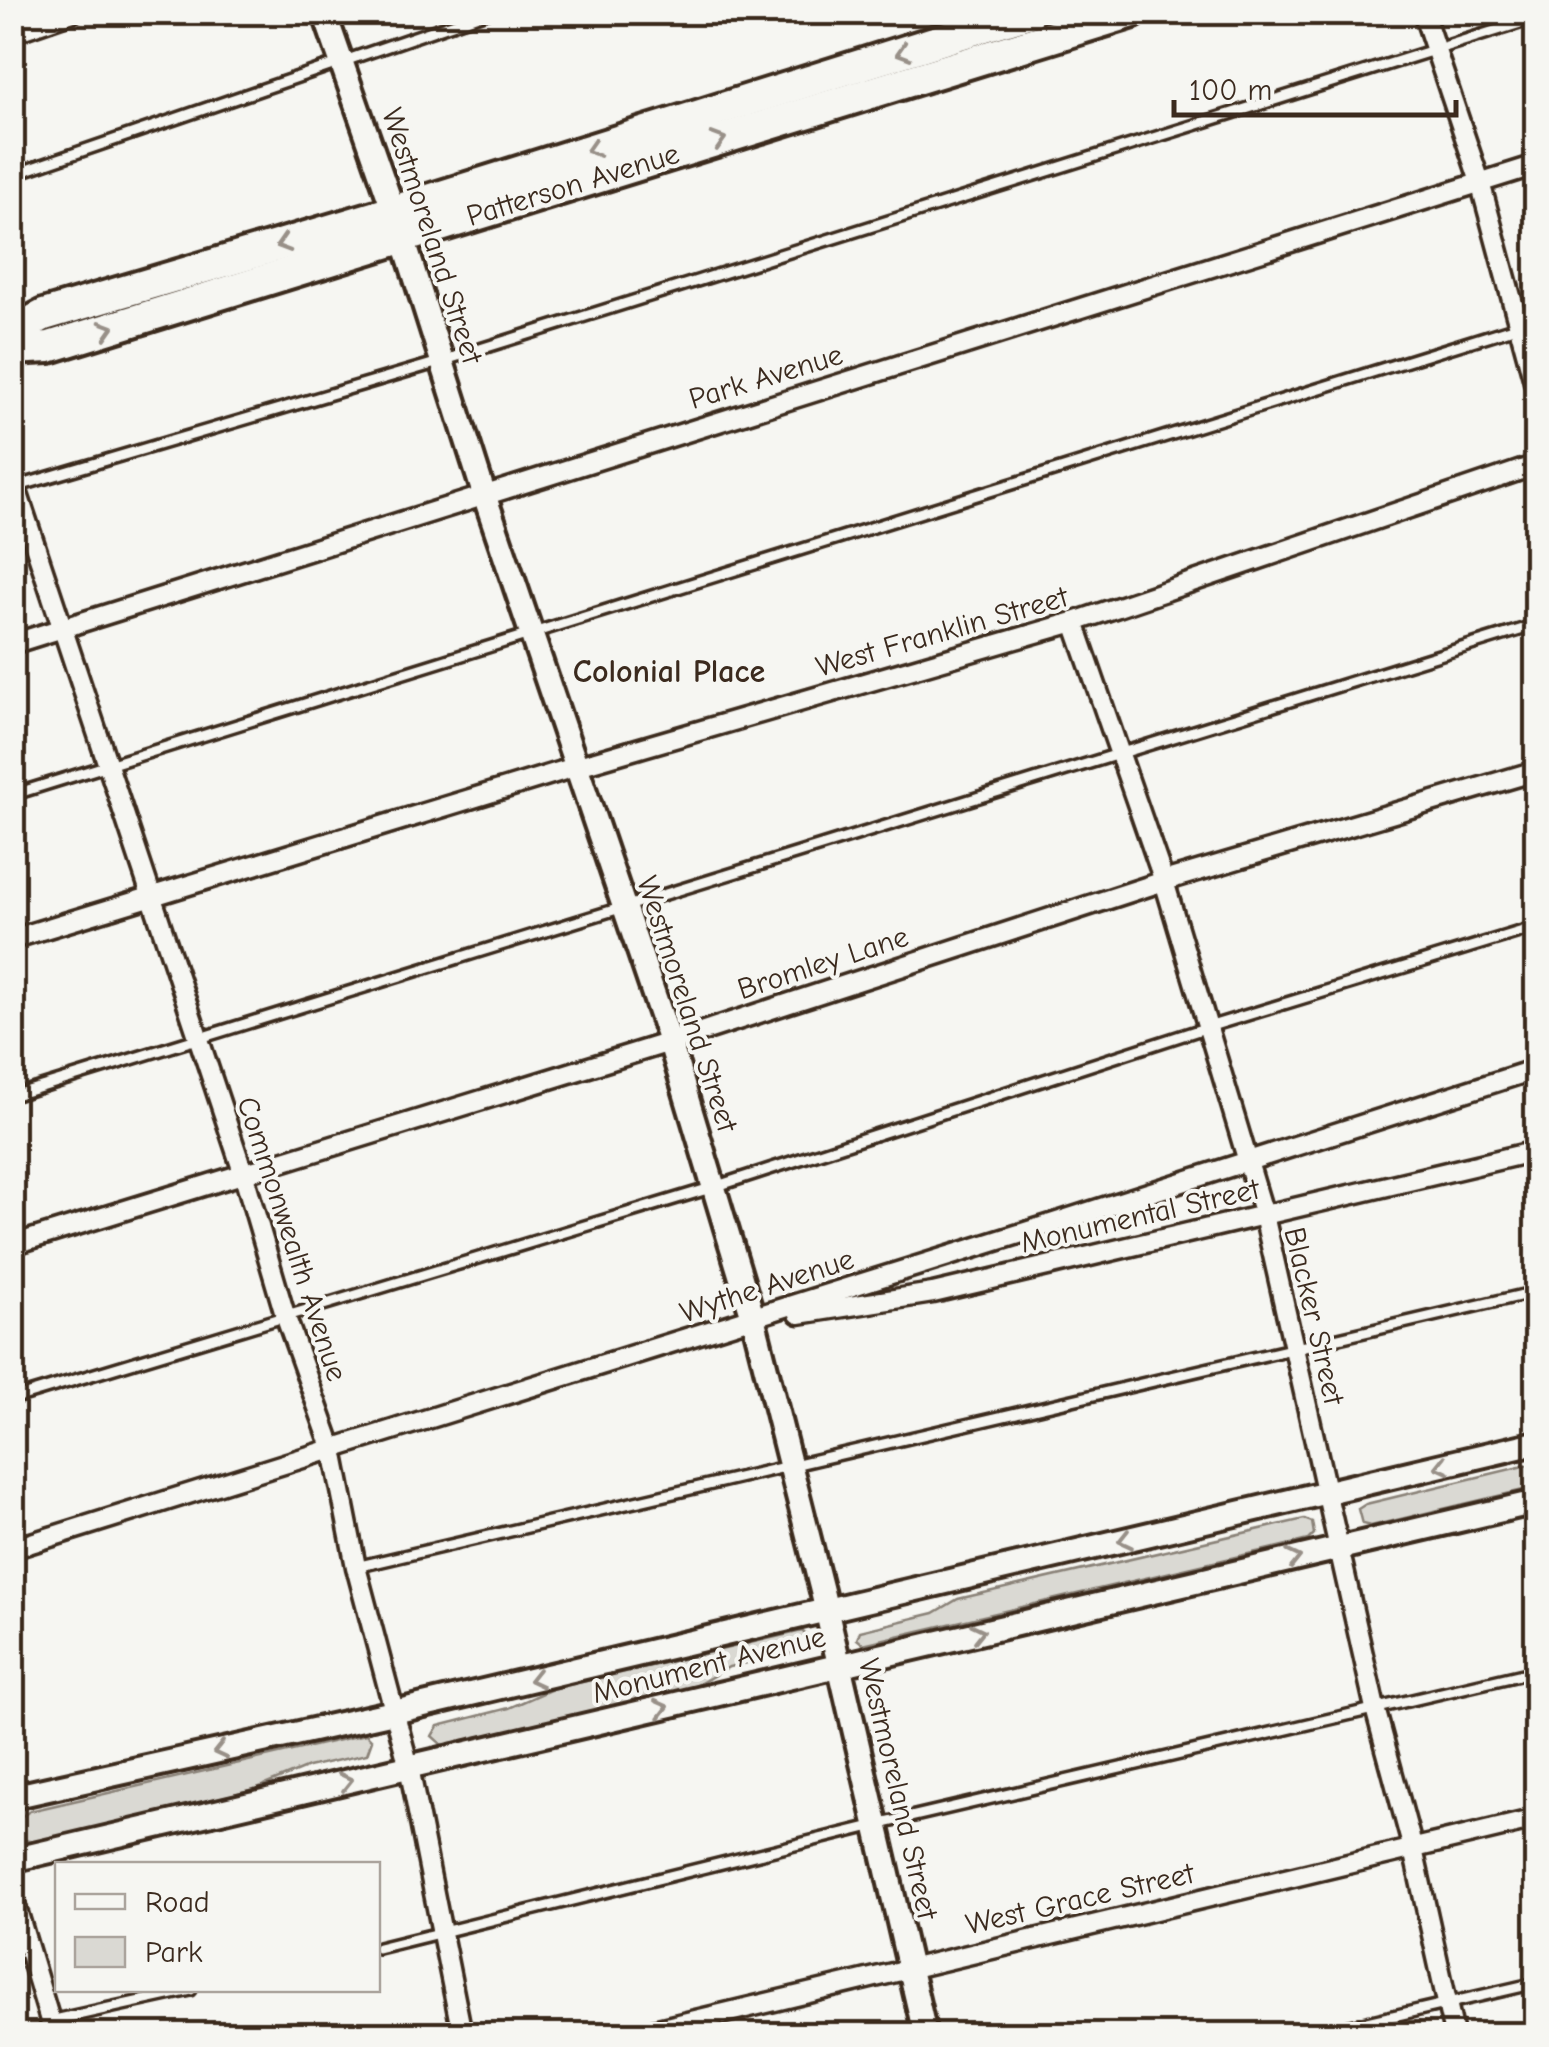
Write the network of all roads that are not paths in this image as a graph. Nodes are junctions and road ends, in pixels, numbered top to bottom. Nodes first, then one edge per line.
1 (73, 12) edge
2 (324, 12) edge
3 (487, 12) edge
4 (1030, 12) edge
5 (1133, 12) edge
6 (1423, 12) edge
7 (1536, 18) edge
8 (12, 33) edge
9 (1436, 50) junction
10 (342, 64) junction
11 (1536, 164) edge
12 (12, 175) edge
13 (1480, 182) junction
14 (398, 224) junction
15 (1528, 323) edge
16 (12, 332) edge
17 (12, 349) edge
18 (442, 361) junction
19 (1536, 389) edge
20 (1536, 466) edge
21 (14, 484) edge
22 (484, 494) junction
23 (1074, 622) junction
24 (1536, 625) edge
25 (65, 628) junction
26 (534, 633) junction
27 (12, 644) edge
28 (1120, 756) junction
29 (110, 766) junction
30 (578, 766) junction
31 (1536, 771) edge
32 (12, 795) edge
33 (1164, 881) junction
34 (152, 894) junction
35 (624, 906) junction
36 (1536, 927) edge
37 (12, 939) edge
38 (1208, 1027) junction
39 (200, 1040) junction
40 (670, 1042) junction
41 (1536, 1069) edge
42 (12, 1096) edge
43 (1536, 1151) edge
44 (1248, 1162) junction
45 (243, 1172) junction
46 (714, 1187) junction
47 (1264, 1215) junction
48 (12, 1245) edge
49 (1536, 1292) edge
50 (285, 1315) junction
51 (754, 1320) junction
52 (1293, 1349) junction
53 (12, 1399) edge
54 (1536, 1443) edge
55 (332, 1450) junction
56 (790, 1466) junction
57 (1326, 1493) junction
58 (1536, 1502) edge
59 (1338, 1548) junction
60 (12, 1549) edge
61 (356, 1567) junction
62 (826, 1610) junction
63 (839, 1664) junction
64 (1536, 1670) edge
65 (1375, 1708) junction
66 (394, 1712) junction
67 (409, 1766) junction
68 (12, 1798) edge
69 (1536, 1819) edge
70 (876, 1825) junction
71 (1413, 1848) junction
72 (12, 1860) edge
73 (12, 1893) edge
74 (442, 1934) junction
75 (380, 1948) edge
76 (909, 1967) junction
77 (1536, 1983) edge
78 (184, 1992) edge
79 (1447, 2004) junction
80 (52, 2028) edge
81 (462, 2034) edge
82 (637, 2034) edge
83 (925, 2034) edge
84 (1315, 2034) edge
85 (1454, 2034) edge

1 - 8 street
2 - 10 street, Westmoreland Street
3 - 10 lane
4 -> 14 main road, Patterson Avenue
14 -> 5 main road, Patterson Avenue
6 - 9 street
7 - 9 lane
9 - 13 street
9 - 18 lane
10 - 12 lane
10 - 14 street, Westmoreland Street
11 - 13 street, Park Avenue
13 - 15 street
13 - 22 street, Park Avenue
14 -> 16 main road, Patterson Avenue
17 -> 14 main road, Patterson Avenue
14 - 18 street, Westmoreland Street
15 - 19 street
15 - 26 lane
18 - 21 lane
18 - 22 street, Westmoreland Street
20 - 23 street, West Franklin Street
21 - 25 street, Commonwealth Avenue
22 - 25 street, Park Avenue
22 - 26 street, Westmoreland Street
23 - 28 street, Blacker Street
23 - 30 street, West Franklin Street
24 - 28 lane
25 - 27 street, Park Avenue
25 - 29 street, Commonwealth Avenue
26 - 29 lane
26 - 30 street, Westmoreland Street
28 - 33 street, Blacker Street
28 - 35 lane
29 - 32 lane
29 - 34 street, Commonwealth Avenue
30 - 34 street, West Franklin Street
30 - 35 street, Westmoreland Street
31 - 33 street, Bromley Lane
33 - 38 street, Blacker Street
33 - 40 street, Bromley Lane
34 - 37 street, West Franklin Street
34 - 39 street, Commonwealth Avenue
35 - 39 lane
35 - 40 street, Westmoreland Street
36 - 38 lane
38 - 44 street, Blacker Street
38 - 46 lane
39 - 42 lane
39 - 45 street, Commonwealth Avenue
40 - 45 street, Bromley Lane
40 - 46 street, Westmoreland Street
41 - 44 street, Wythe Avenue
43 - 47 street, Monumental Street
44 - 47 street, Blacker Street
44 - 51 street, Wythe Avenue
45 - 48 street, Bromley Lane
45 - 50 street, Commonwealth Avenue
46 - 50 lane
46 - 51 street, Westmoreland Street
47 - 51 street, Monumental Street
47 - 52 street, Blacker Street
49 - 52 lane
50 - 53 lane
50 - 55 street, Commonwealth Avenue
51 - 55 street, Wythe Avenue
51 - 56 street, Westmoreland Street
52 - 56 lane
52 - 57 street, Blacker Street
54 -> 57 street, Monument Avenue
55 - 60 street, Wythe Avenue
55 - 61 street, Commonwealth Avenue
56 - 61 lane
56 - 62 street, Westmoreland Street
57 - 59 street, Blacker Street
57 -> 62 street, Monument Avenue
58 - 59 street, Monument Avenue
63 -> 59 street, Monument Avenue
59 - 65 street, Blacker Street
61 - 66 street, Commonwealth Avenue
62 - 63 street, Westmoreland Street
62 -> 66 street, Monument Avenue
67 -> 63 street, Monument Avenue
63 - 70 street, Westmoreland Street
64 - 65 lane
65 - 70 lane
65 - 71 street, Blacker Street
66 - 67 street, Commonwealth Avenue
66 -> 68 street, Monument Avenue
72 -> 67 street, Monument Avenue
67 - 74 street, Commonwealth Avenue
69 - 71 street, West Grace Street
70 - 74 lane
70 - 76 street, Westmoreland Street
71 - 76 street, West Grace Street
71 - 79 street, Blacker Street
73 - 80 street
74 - 75 lane
74 - 81 street, Commonwealth Avenue
76 - 82 street, West Grace Street
76 - 83 street, Westmoreland Street
77 - 79 lane
78 - 80 lane
79 - 84 lane
79 - 85 street, Blacker Street

